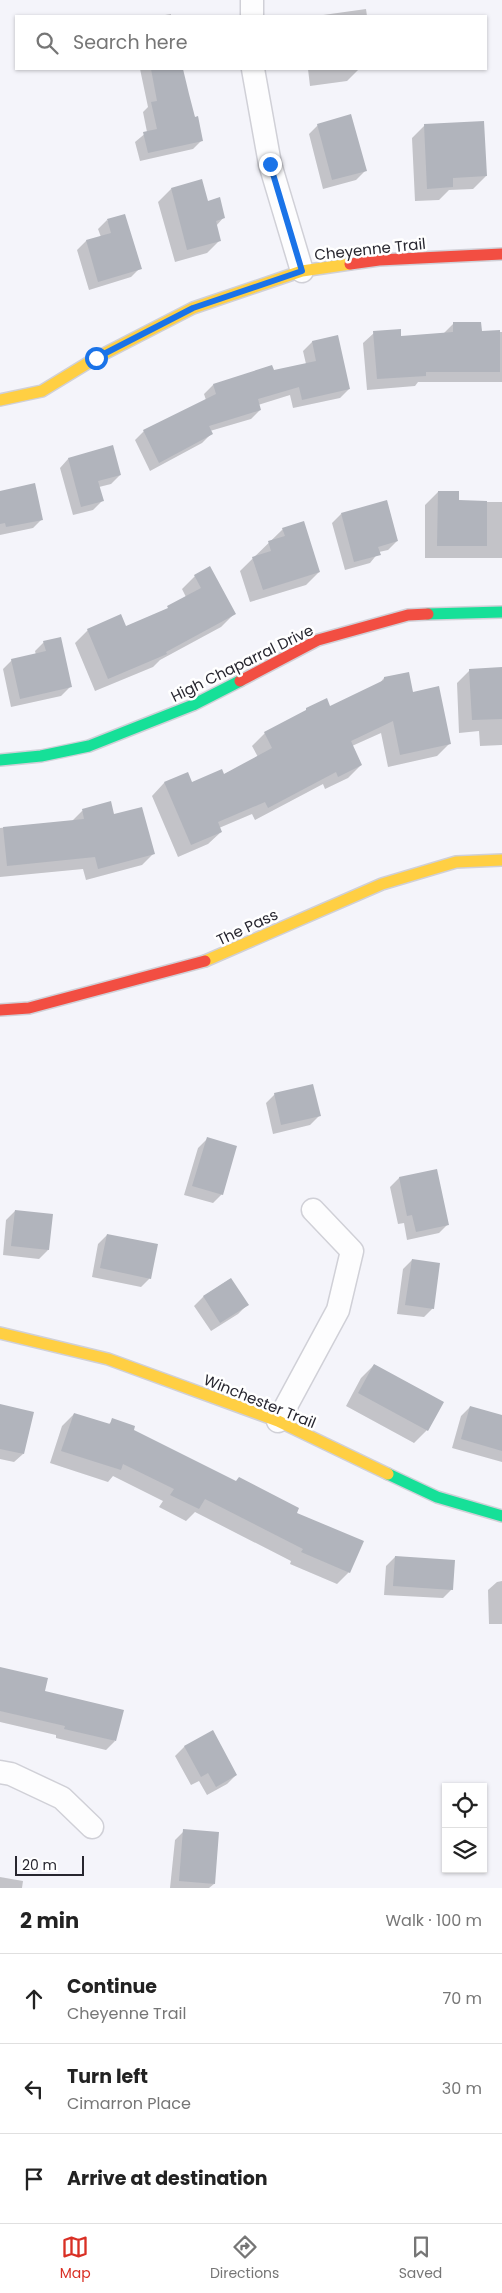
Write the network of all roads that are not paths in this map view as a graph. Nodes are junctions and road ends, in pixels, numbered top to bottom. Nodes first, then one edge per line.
1 (252, 0) edge
2 (252, 15) edge
3 (253, 70) edge
4 (502, 254) edge
5 (302, 271) junction
6 (0, 400) edge
7 (502, 612) edge
8 (0, 760) edge
9 (502, 860) edge
10 (0, 1010) edge
11 (313, 1210) dead end
12 (0, 1333) edge
13 (278, 1421) junction
14 (502, 1516) edge
15 (0, 1772) edge
16 (92, 1827) dead end

1 - 2 street
3 - 5 street
4 - 5 street, Cheyenne Trail
5 - 6 street, Cheyenne Trail
7 - 8 street, High Chaparral Drive
9 - 10 street, The Pass
11 - 13 street
12 - 13 street, Winchester Trail
13 - 14 street, Winchester Trail
15 - 16 street

